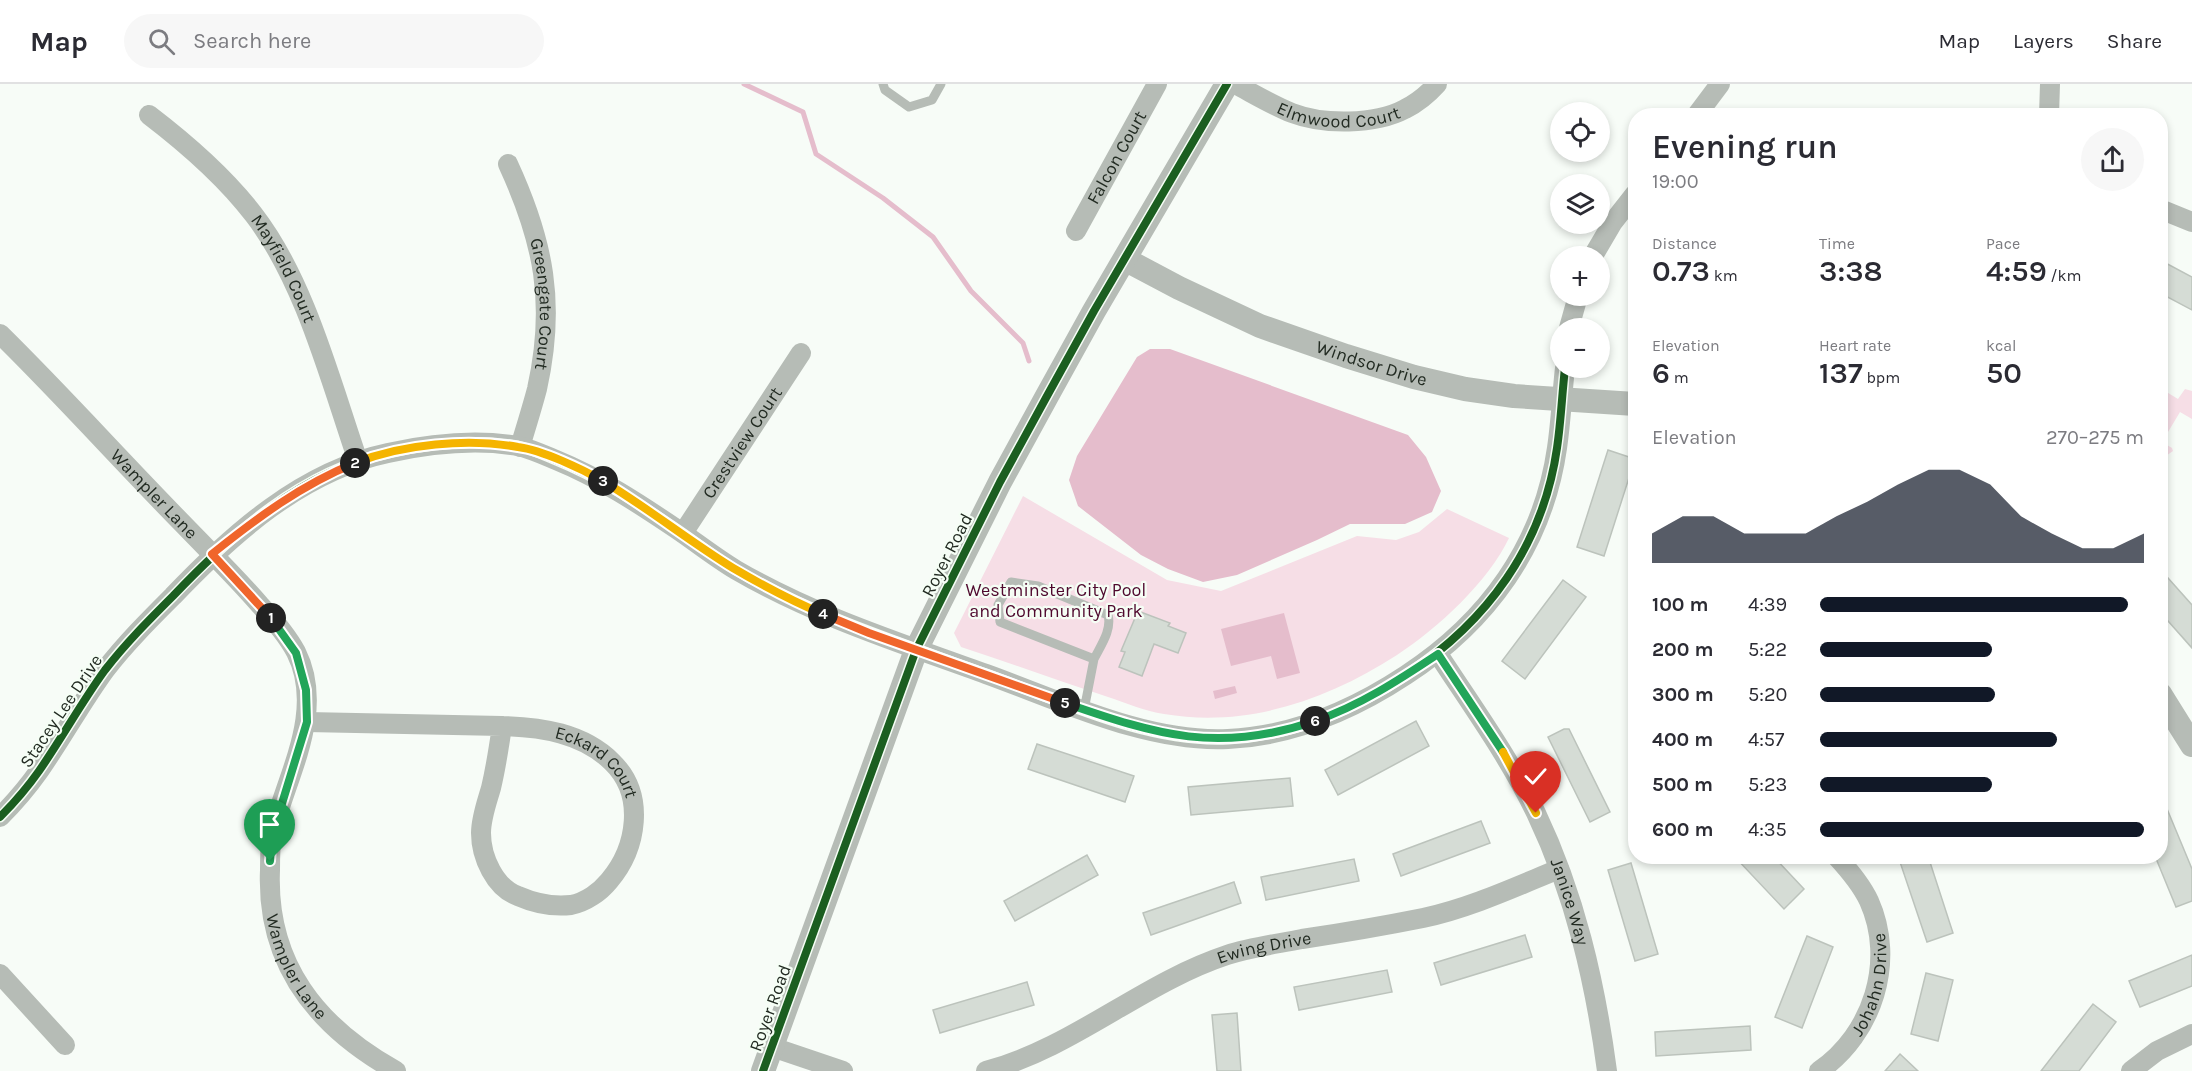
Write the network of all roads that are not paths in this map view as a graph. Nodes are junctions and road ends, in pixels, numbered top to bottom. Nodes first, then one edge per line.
1 (883, 84) edge
2 (941, 84) edge
3 (1157, 84) edge
4 (1227, 84) edge
5 (1235, 84) edge
6 (1437, 84) edge
7 (1720, 84) edge
8 (2050, 84) edge
9 (1702, 108) edge
10 (2049, 108) edge
11 (149, 115) dead end
12 (508, 164) dead end
13 (1628, 203) edge
14 (2168, 212) edge
15 (2192, 222) edge
16 (1076, 231) dead end
17 (1599, 246) edge
18 (1126, 260) junction
19 (0, 334) edge
20 (801, 353) dead end
21 (1564, 378) edge
22 (1562, 398) junction
23 (1628, 403) edge
24 (520, 447) junction
25 (358, 461) junction
26 (683, 533) junction
27 (212, 554) junction
28 (916, 650) junction
29 (1438, 654) junction
30 (1094, 659) junction
31 (2168, 707) edge
32 (1084, 710) junction
33 (307, 722) junction
34 (502, 726) junction
35 (2192, 745) edge
36 (0, 817) edge
37 (1843, 864) edge
38 (1560, 869) junction
39 (0, 974) edge
40 (2192, 1034) edge
41 (65, 1045) dead end
42 (772, 1047) junction
43 (396, 1071) edge
44 (763, 1071) edge
45 (843, 1071) edge
46 (986, 1071) edge
47 (1607, 1071) edge
48 (1819, 1071) edge
49 (2131, 1071) edge

1 - 2 lane
3 - 16 street, Falcon Court
4 - 18 street, Royer Road
5 - 6 street, Elmwood Court
7 - 9 street
8 - 10 street
11 - 25 street, Mayfield Court
12 - 24 street, Greengate Court
13 - 17 street
14 - 15 street
18 - 22 street, Windsor Drive
18 - 28 street, Royer Road
19 - 27 street, Wampler Lane
20 - 26 street, Crestview Court
21 - 22 street, Stacey Lee Drive
22 - 23 street, Windsor Drive
22 - 29 street, Stacey Lee Drive
24 - 25 street, Stacey Lee Drive
24 - 26 street, Stacey Lee Drive
25 - 27 street, Stacey Lee Drive
26 - 28 street, Stacey Lee Drive
27 - 33 street, Wampler Lane
27 - 36 street, Stacey Lee Drive
28 - 32 street, Stacey Lee Drive
28 - 42 street, Royer Road
29 - 32 street, Stacey Lee Drive
29 - 38 street, Janice Way
30 - 30 lane
30 - 32 lane
31 - 35 street
33 - 34 street, Eckard Court
33 - 43 street, Wampler Lane
34 - 34 street, Eckard Court
37 - 48 street, Johahn Drive
38 - 46 street, Ewing Drive
38 - 47 street, Janice Way
39 - 41 street
40 - 49 street
42 - 44 street, Royer Road
42 - 45 street

